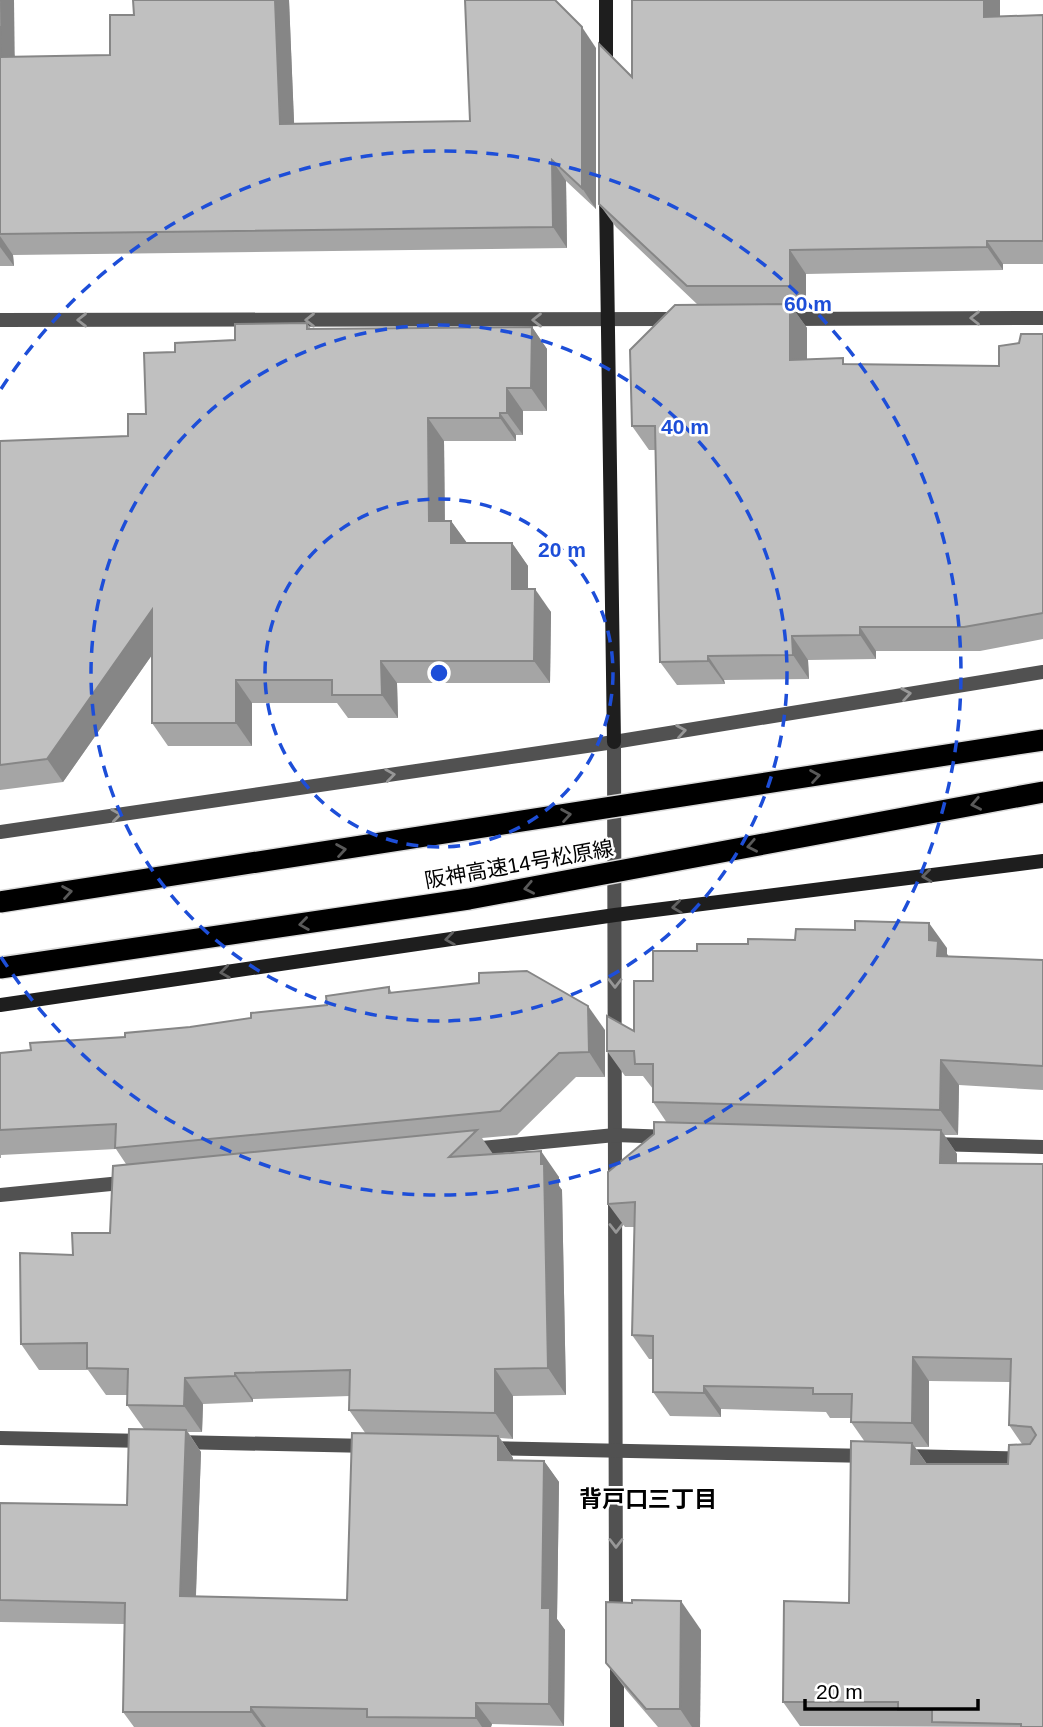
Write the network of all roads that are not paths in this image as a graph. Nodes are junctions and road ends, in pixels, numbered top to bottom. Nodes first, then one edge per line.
1 (606, 0) edge
2 (606, 83) edge
3 (606, 181) edge
4 (1043, 318) edge
5 (688, 319) edge
6 (770, 319) edge
7 (0, 320) edge
8 (606, 320) junction
9 (1043, 672) edge
10 (1043, 740) edge
11 (614, 742) junction
12 (1043, 792) edge
13 (0, 832) edge
14 (1043, 862) edge
15 (0, 902) edge
16 (614, 915) junction
17 (0, 968) edge
18 (0, 1005) edge
19 (615, 1135) junction
20 (684, 1137) edge
21 (919, 1144) edge
22 (1043, 1147) edge
23 (451, 1151) edge
24 (150, 1181) edge
25 (0, 1195) edge
26 (0, 1438) edge
27 (383, 1446) edge
28 (479, 1448) edge
29 (616, 1451) junction
30 (1043, 1459) edge
31 (617, 1727) edge

1 - 2 street
3 - 8 street
4 -> 6 street
5 - 8 street
8 -> 7 street
8 - 11 street
11 -> 9 street
15 -> 10 highway, 阪神高速14号松原線, bridge
13 -> 11 street
11 - 16 street
12 -> 17 highway, 阪神高速14号松原線, bridge
14 -> 16 street
16 -> 18 street
16 -> 19 street
19 - 20 street
19 - 23 street
19 -> 29 street
21 - 22 street
24 - 25 street
26 - 27 street
28 - 29 street
29 - 30 street
29 -> 31 street

